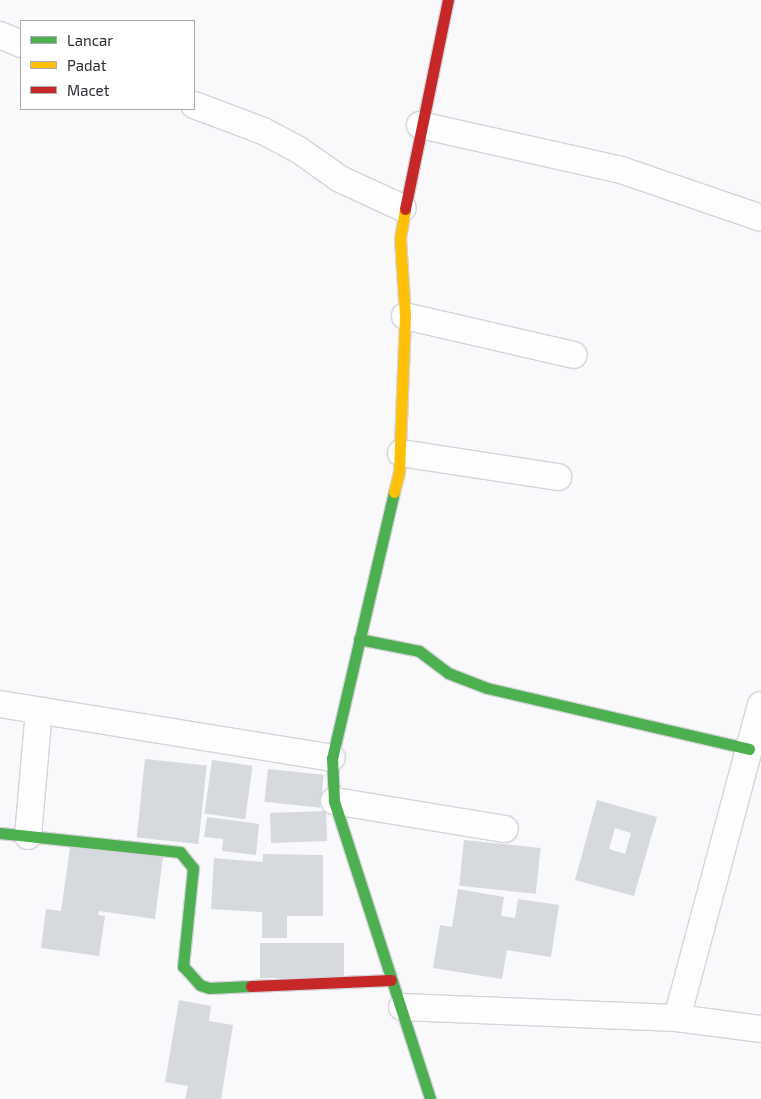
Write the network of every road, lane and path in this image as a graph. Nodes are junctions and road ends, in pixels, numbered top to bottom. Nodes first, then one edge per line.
1 (448, 0) edge
2 (0, 35) edge
3 (20, 44) edge
4 (195, 105) edge
5 (420, 125) junction
6 (403, 208) junction
7 (761, 218) edge
8 (405, 316) junction
9 (574, 355) dead end
10 (401, 453) junction
11 (558, 477) dead end
12 (359, 639) junction
13 (0, 704) edge
14 (761, 705) edge
15 (39, 711) junction
16 (749, 749) junction
17 (332, 758) junction
18 (334, 801) junction
19 (505, 829) dead end
20 (0, 833) edge
21 (28, 836) junction
22 (391, 980) junction
23 (402, 1008) junction
24 (677, 1018) junction
25 (761, 1029) edge
26 (430, 1099) edge

1 - 5 street
2 - 3 street
4 - 6 street
5 - 6 street
5 - 7 street
6 - 8 street
8 - 9 street
8 - 10 street
10 - 11 street
10 - 12 street
12 - 16 street
12 - 17 street
13 - 15 street
14 - 16 street
15 - 17 street
15 - 21 street
16 - 24 street
17 - 18 street
18 - 19 street
18 - 22 street
20 - 21 street
21 - 22 street
22 - 23 street
23 - 24 street
23 - 26 street
24 - 25 street

